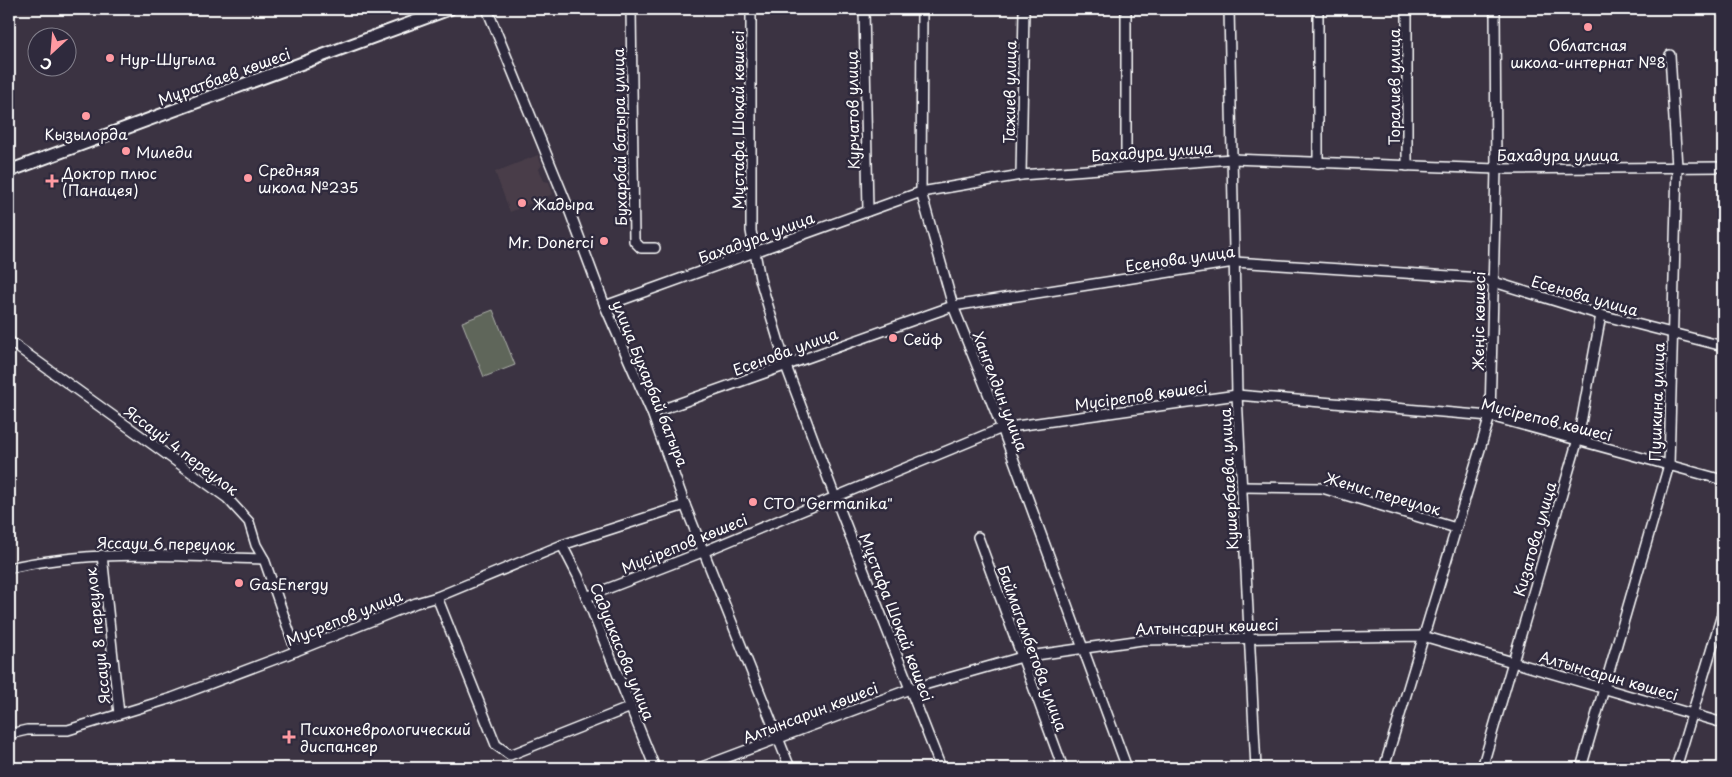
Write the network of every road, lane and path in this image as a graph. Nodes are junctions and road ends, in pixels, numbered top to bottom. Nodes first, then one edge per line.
1 (449, 9) edge
2 (487, 9) edge
3 (631, 9) edge
4 (751, 9) edge
5 (864, 9) edge
6 (922, 9) edge
7 (1024, 9) edge
8 (1126, 9) edge
9 (1229, 9) edge
10 (1318, 9) edge
11 (1407, 9) edge
12 (1495, 9) edge
13 (1670, 55) dead end
14 (1232, 160) junction
15 (1318, 162) junction
16 (1126, 166) junction
17 (1407, 166) junction
18 (1677, 167) junction
19 (1723, 167) edge
20 (1496, 169) junction
21 (9, 171) edge
22 (1022, 175) junction
23 (921, 192) junction
24 (868, 211) junction
25 (656, 248) dead end
26 (754, 254) junction
27 (1234, 262) junction
28 (1493, 283) junction
29 (605, 306) junction
30 (953, 306) junction
31 (1601, 315) junction
32 (1672, 333) junction
33 (9, 341) edge
34 (1723, 346) edge
35 (786, 366) junction
36 (1237, 395) junction
37 (652, 413) junction
38 (1490, 416) junction
39 (1002, 428) junction
40 (1578, 439) junction
41 (1669, 465) junction
42 (1723, 480) edge
43 (1242, 487) junction
44 (835, 497) junction
45 (684, 505) junction
46 (1456, 528) junction
47 (978, 536) dead end
48 (562, 545) junction
49 (705, 551) junction
50 (102, 555) junction
51 (264, 559) junction
52 (9, 568) edge
53 (437, 597) junction
54 (586, 597) junction
55 (1723, 611) edge
56 (1423, 636) junction
57 (1250, 638) junction
58 (1083, 649) junction
59 (296, 651) junction
60 (1022, 657) junction
61 (1513, 662) junction
62 (1605, 688) junction
63 (910, 689) junction
64 (631, 707) junction
65 (119, 714) junction
66 (1692, 714) junction
67 (1723, 723) edge
68 (9, 734) edge
69 (778, 739) junction
70 (656, 768) edge
71 (699, 768) edge
72 (790, 768) edge
73 (941, 768) edge
74 (1063, 768) edge
75 (1127, 768) edge
76 (1256, 768) edge
77 (1384, 768) edge
78 (1482, 768) edge
79 (1581, 768) edge
80 (1676, 768) edge

1 - 21 street, Мұратбаев көшесі
2 - 29 street, улица Бухарбай батыра
3 - 25 street, Бухарбай батыра улица
4 - 26 street, Мұстафа Шоқай көшесі
5 - 24 street, Курчатов улица
6 - 23 street, Хангелдин улица
7 - 22 street, Тажиев улица
8 - 16 street
9 - 14 street, Кушербаева улица
10 - 15 street
11 - 17 street, Торалиев улица
12 - 20 street, Жеңіс көшесі
13 - 18 street, Пушкина улица
14 - 15 street, Бахадура улица
14 - 16 street, Бахадура улица
14 - 27 street, Кушербаева улица
15 - 17 street, Бахадура улица
16 - 22 street, Бахадура улица
17 - 20 street, Бахадура улица
18 - 19 street, Бахадура улица
18 - 20 street, Бахадура улица
18 - 32 street, Пушкина улица
20 - 28 street, Жеңіс көшесі
22 - 23 street, Бахадура улица
23 - 24 street, Бахадура улица
23 - 30 street, Хангелдин улица
24 - 26 street, Бахадура улица
26 - 29 street, Бахадура улица
26 - 35 street, Мұстафа Шоқай көшесі
27 - 28 street, Есенова улица
27 - 30 street, Есенова улица
27 - 36 street, Кушербаева улица
28 - 31 street, Есенова улица
28 - 38 street, Жеңіс көшесі
29 - 37 street, улица Бухарбай батыра
30 - 35 street, Есенова улица
30 - 39 street, Хангелдин улица
31 - 32 street, Есенова улица
31 - 40 street, Кизатова улица
32 - 34 street, Есенова улица
32 - 41 street, Пушкина улица
33 - 51 street, Яссауй 4 переулок
35 - 37 street, Есенова улица
35 - 44 street, Мұстафа Шоқай көшесі
36 - 38 street, Мүсірепов көшесі
36 - 39 street, Мүсірепов көшесі
36 - 43 street, Кушербаева улица
37 - 45 street, улица Бухарбай батыра
38 - 40 street, Мүсірепов көшесі
38 - 46 street, Жеңіс көшесі
39 - 44 street, Мүсірепов көшесі
39 - 58 street, Хангелдин улица
40 - 41 street, Мүсірепов көшесі
40 - 61 street, Кизатова улица
41 - 42 street, Мүсірепов көшесі
41 - 62 street, Пушкина улица
43 - 46 street, Женис переулок
43 - 57 street, Кушербаева улица
44 - 49 street, Мүсірепов көшесі
44 - 63 street, Мұстафа Шоқай көшесі
45 - 48 street, Мусрепов улица
45 - 49 street, улица Бухарбай батыра
46 - 56 street, Жеңіс көшесі
47 - 60 street, Баймагамбетова улица
48 - 53 street, Мусрепов улица
48 - 54 street, Садуакасова улица
49 - 54 street, Мүсірепов көшесі
49 - 69 street, улица Бухарбай батыра
50 - 51 street, Яссауи 6 переулок
50 - 52 street, Яссауи 6 переулок
50 - 65 street, Яссауи 8 переулок
51 - 59 street, Яссауй 4 переулок
53 - 59 street, Мусрепов улица
53 - 64 street
54 - 64 street, Садуакасова улица
55 - 66 street
56 - 57 street, Алтынсарин көшесі
56 - 61 street, Алтынсарин көшесі
56 - 77 street, Жеңіс көшесі
57 - 58 street, Алтынсарин көшесі
57 - 76 street, Кушербаева улица
58 - 60 street, Алтынсарин көшесі
58 - 75 street, Хангелдин улица
59 - 65 street, Мусрепов улица
60 - 63 street, Алтынсарин көшесі
60 - 74 street, Баймагамбетова улица
61 - 62 street, Алтынсарин көшесі
61 - 78 street, Кизатова улица
62 - 66 street, Алтынсарин көшесі
62 - 79 street, Пушкина улица
63 - 69 street, Алтынсарин көшесі
63 - 73 street, Мұстафа Шоқай көшесі
64 - 70 street, Садуакасова улица
65 - 68 street, Мусрепов улица
66 - 67 street, Алтынсарин көшесі
66 - 80 street
69 - 71 street, Алтынсарин көшесі
69 - 72 street, улица Бухарбай батыра

